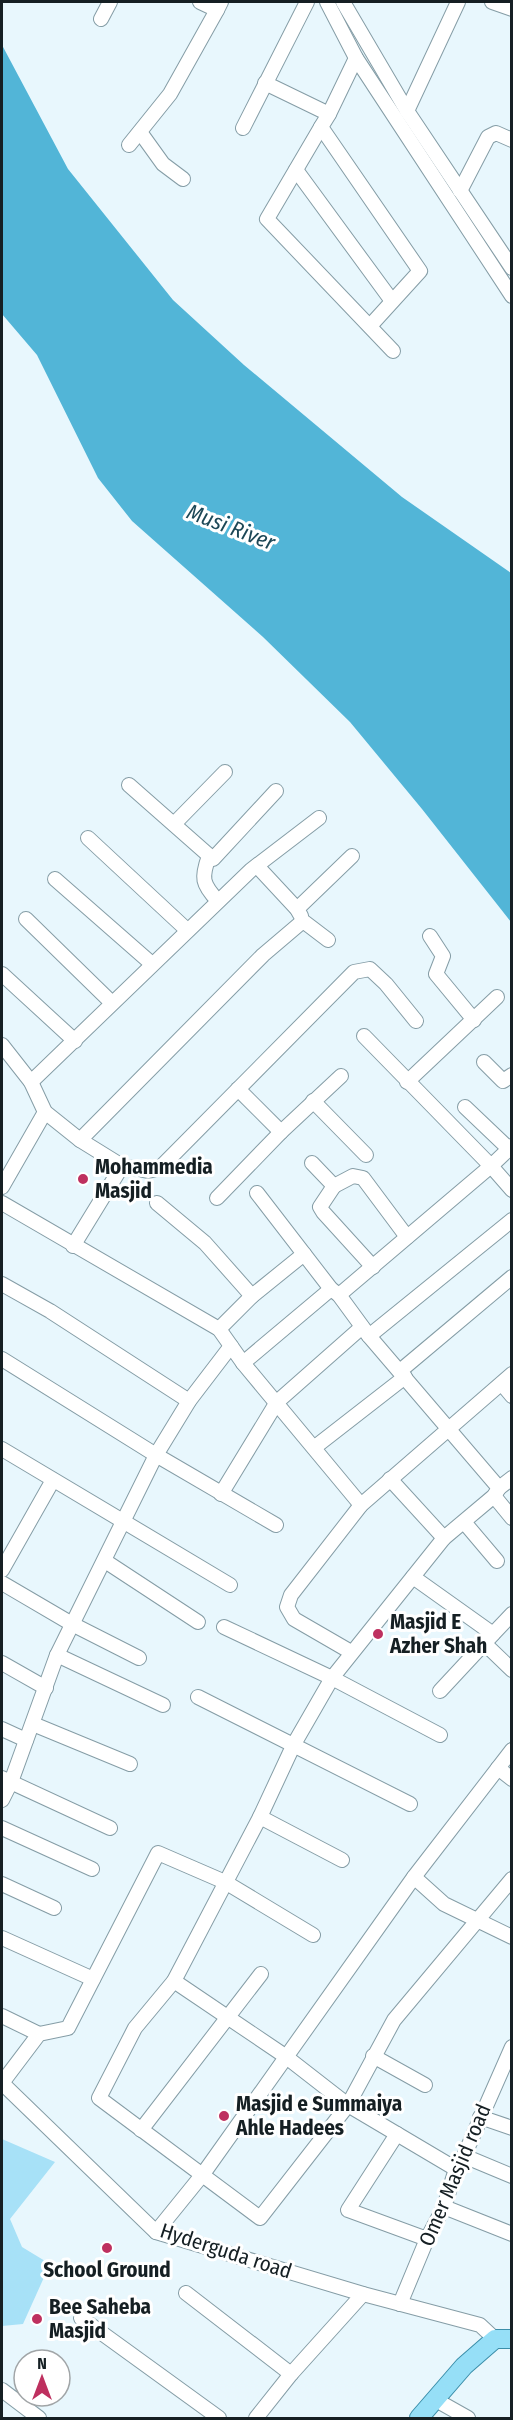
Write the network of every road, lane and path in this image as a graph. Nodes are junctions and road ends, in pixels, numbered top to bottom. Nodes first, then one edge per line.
1 (110, 2) edge
2 (200, 2) edge
3 (307, 2) edge
4 (327, 2) edge
5 (343, 2) edge
6 (458, 2) edge
7 (492, 2) edge
8 (219, 6) edge
9 (512, 9) edge
10 (101, 19) dead end
11 (356, 58) junction
12 (265, 83) junction
13 (407, 111) junction
14 (329, 114) junction
15 (321, 127) junction
16 (243, 128) dead end
17 (140, 132) junction
18 (512, 140) edge
19 (129, 145) dead end
20 (296, 170) junction
21 (183, 179) dead end
22 (460, 191) junction
23 (512, 268) edge
24 (512, 296) edge
25 (392, 301) junction
26 (370, 326) junction
27 (393, 351) dead end
28 (225, 771) dead end
29 (129, 785) dead end
30 (276, 791) dead end
31 (319, 818) dead end
32 (174, 824) junction
33 (88, 838) dead end
34 (210, 856) junction
35 (352, 856) dead end
36 (257, 866) junction
37 (55, 879) dead end
38 (218, 901) junction
39 (300, 915) junction
40 (26, 919) dead end
41 (187, 930) junction
42 (430, 936) dead end
43 (328, 940) dead end
44 (152, 964) junction
45 (2, 974) edge
46 (497, 997) dead end
47 (112, 1003) junction
48 (474, 1020) junction
49 (416, 1022) dead end
50 (364, 1036) dead end
51 (75, 1041) junction
52 (2, 1045) edge
53 (484, 1062) dead end
54 (512, 1075) edge
55 (341, 1076) dead end
56 (31, 1082) junction
57 (407, 1082) junction
58 (238, 1089) junction
59 (313, 1101) junction
60 (465, 1107) dead end
61 (45, 1112) junction
62 (281, 1132) junction
63 (80, 1140) junction
64 (510, 1147) edge
65 (366, 1155) dead end
66 (312, 1163) dead end
67 (122, 1166) junction
68 (491, 1166) junction
69 (334, 1186) junction
70 (2, 1187) edge
71 (512, 1190) edge
72 (257, 1194) dead end
73 (217, 1198) dead end
74 (2, 1203) edge
75 (157, 1203) dead end
76 (512, 1220) edge
77 (407, 1237) junction
78 (73, 1246) junction
79 (304, 1254) junction
80 (373, 1267) junction
81 (512, 1277) edge
82 (2, 1284) edge
83 (335, 1292) junction
84 (252, 1296) junction
85 (219, 1329) junction
86 (366, 1331) junction
87 (231, 1346) junction
88 (2, 1359) edge
89 (243, 1363) junction
90 (402, 1374) junction
91 (507, 1379) edge
92 (512, 1396) edge
93 (189, 1401) junction
94 (276, 1402) junction
95 (449, 1429) junction
96 (315, 1447) junction
97 (2, 1449) edge
98 (156, 1455) junction
99 (390, 1479) junction
100 (512, 1479) edge
101 (53, 1480) junction
102 (497, 1492) junction
103 (221, 1494) junction
104 (361, 1505) junction
105 (512, 1518) edge
106 (464, 1522) junction
107 (123, 1523) junction
108 (276, 1525) dead end
109 (444, 1538) junction
110 (105, 1561) junction
111 (497, 1561) dead end
112 (2, 1570) edge
113 (413, 1577) junction
114 (2, 1583) edge
115 (230, 1585) dead end
116 (512, 1614) edge
117 (198, 1622) dead end
118 (72, 1624) junction
119 (224, 1627) dead end
120 (489, 1639) junction
121 (351, 1652) junction
122 (57, 1655) junction
123 (139, 1658) dead end
124 (2, 1663) edge
125 (512, 1670) edge
126 (332, 1678) junction
127 (46, 1688) junction
128 (440, 1691) dead end
129 (198, 1697) dead end
130 (163, 1705) dead end
131 (33, 1724) junction
132 (2, 1729) edge
133 (440, 1735) dead end
134 (26, 1740) junction
135 (294, 1744) junction
136 (512, 1750) edge
137 (130, 1764) dead end
138 (498, 1768) junction
139 (512, 1779) edge
140 (6, 1780) edge
141 (2, 1800) edge
142 (410, 1804) dead end
143 (260, 1817) junction
144 (2, 1828) edge
145 (110, 1828) dead end
146 (342, 1860) dead end
147 (92, 1869) dead end
148 (414, 1877) junction
149 (512, 1879) edge
150 (225, 1882) junction
151 (2, 1884) edge
152 (54, 1908) dead end
153 (477, 1922) junction
154 (313, 1935) dead end
155 (512, 1937) edge
156 (2, 1938) edge
157 (261, 1974) dead end
158 (93, 1979) junction
159 (174, 1981) junction
160 (2, 2016) edge
161 (228, 2017) junction
162 (39, 2034) junction
163 (512, 2047) edge
164 (285, 2056) junction
165 (373, 2056) junction
166 (506, 2075) edge
167 (2, 2083) edge
168 (425, 2085) dead end
169 (348, 2105) junction
170 (480, 2117) junction
171 (512, 2128) edge
172 (141, 2130) junction
173 (397, 2134) junction
174 (464, 2156) junction
175 (456, 2169) junction
176 (203, 2174) junction
177 (512, 2176) edge
178 (444, 2207) junction
179 (156, 2232) junction
180 (512, 2234) edge
181 (428, 2239) junction
182 (186, 2293) dead end
183 (363, 2294) junction
184 (400, 2304) junction
185 (81, 2318) dead end
186 (503, 2339) edge
187 (291, 2374) junction
188 (2, 2390) edge
189 (436, 2400) junction
190 (39, 2418) edge
191 (219, 2418) edge
192 (256, 2418) edge
193 (419, 2418) edge
194 (468, 2418) edge

1 - 10 street
2 - 8 street
3 - 12 street
4 - 11 street
5 - 13 street
6 - 13 street
7 - 9 street
8 - 17 street
11 - 14 street
11 - 24 street
12 - 14 street
12 - 16 street
13 - 22 street
14 - 15 street
15 - 20 street
15 - 25 street
17 - 19 street
17 - 21 street
18 - 22 street
20 - 25 street
20 - 26 street
22 - 23 street
25 - 26 street
26 - 27 street
28 - 32 street
29 - 32 street
30 - 34 street
31 - 36 street
32 - 34 street
33 - 41 street
34 - 38 street
35 - 39 street
36 - 38 street
36 - 39 street
37 - 44 street
38 - 41 street
39 - 43 street
39 - 63 street
40 - 47 street
41 - 44 street
42 - 48 street
44 - 47 street
45 - 51 street
46 - 48 street
47 - 51 street
48 - 57 street
49 - 58 street
50 - 57 street
51 - 56 street
52 - 56 street
53 - 54 street
55 - 59 street
56 - 61 street
57 - 68 street
58 - 62 street
58 - 67 street
59 - 62 street
59 - 65 street
60 - 64 street
61 - 63 street
61 - 70 street
62 - 73 street
63 - 67 street
64 - 68 street
66 - 69 street
67 - 78 street
68 - 71 street
68 - 77 street
69 - 77 street
69 - 80 street
72 - 79 street
74 - 78 street
75 - 84 street
76 - 86 street
77 - 80 street
78 - 85 street
79 - 83 street
79 - 84 street
80 - 83 street
81 - 90 street
82 - 93 street
83 - 86 street
83 - 89 street
84 - 85 street
85 - 87 street
86 - 90 street
86 - 94 street
87 - 89 street
87 - 93 street
88 - 98 street
89 - 94 street
90 - 95 street
90 - 96 street
91 - 92 street
91 - 95 street
93 - 98 street
94 - 96 street
94 - 103 street
95 - 99 street
95 - 102 street
96 - 104 street
97 - 101 street
98 - 103 street
98 - 107 street
99 - 104 street
99 - 109 street
100 - 102 street
101 - 107 street
101 - 112 street
102 - 105 street
102 - 106 street
103 - 108 street
104 - 121 street
106 - 109 street
106 - 111 street
107 - 110 street
107 - 115 street
109 - 113 street
110 - 117 street
110 - 118 street
113 - 120 street
113 - 121 street
114 - 118 street
116 - 120 street
118 - 122 street
118 - 123 street
119 - 126 street
120 - 125 street
120 - 128 street
121 - 126 street
122 - 127 street
122 - 130 street
124 - 127 street
126 - 133 street
126 - 135 street
127 - 131 street
129 - 135 street
131 - 134 street
131 - 137 street
132 - 134 street
134 - 140 street
135 - 142 street
135 - 143 street
136 - 138 street
138 - 139 street
138 - 148 street
140 - 141 street
140 - 145 street
143 - 146 street
143 - 150 street
144 - 147 street
148 - 153 street
148 - 164 street
149 - 153 street
150 - 154 street
150 - 158 street
150 - 159 street
151 - 152 street
153 - 155 street
153 - 165 street
156 - 158 street
157 - 161 street
158 - 162 street
159 - 161 street
159 - 172 street
160 - 162 street
161 - 164 street
161 - 172 street
162 - 167 street
163 - 166 street, Omer Masjid road
164 - 169 street
164 - 176 street
165 - 168 street
165 - 169 street
166 - 170 street, Omer Masjid road
167 - 179 street, Hyderguda road
169 - 173 street
169 - 176 street
170 - 171 street
170 - 174 street, Omer Masjid road
172 - 176 street
173 - 175 street
173 - 181 street
174 - 175 street, Omer Masjid road
174 - 177 street
175 - 178 street, Omer Masjid road
176 - 179 street
178 - 180 street
178 - 181 street, Omer Masjid road
179 - 183 street, Hyderguda road
181 - 184 street, Omer Masjid road
182 - 187 street
183 - 184 street, Hyderguda road
183 - 187 street
184 - 186 street, Hyderguda road
185 - 191 street
186 - 189 main road
187 - 192 street
188 - 190 street
189 - 193 main road
189 - 194 street

